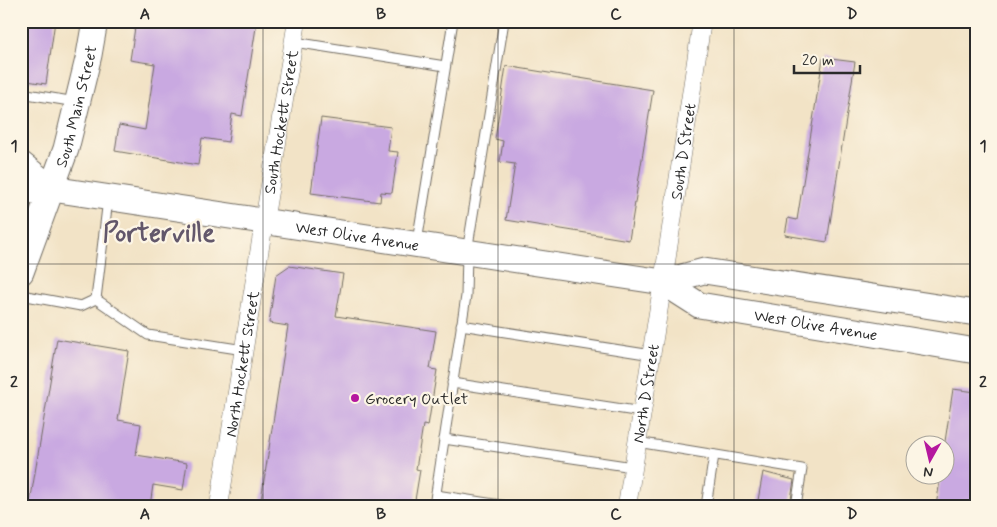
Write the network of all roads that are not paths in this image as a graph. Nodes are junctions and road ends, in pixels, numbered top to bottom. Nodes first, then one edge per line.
1 (95, 21) edge
2 (297, 21) edge
3 (453, 21) edge
4 (504, 21) edge
5 (702, 21) edge
6 (294, 42) junction
7 (445, 66) junction
8 (21, 93) edge
9 (78, 102) junction
10 (21, 164) edge
11 (52, 189) junction
12 (21, 192) edge
13 (108, 197) junction
14 (264, 222) junction
15 (417, 245) junction
16 (467, 252) junction
17 (21, 272) edge
18 (663, 282) junction
19 (21, 294) edge
20 (96, 298) junction
21 (976, 313) edge
22 (461, 325) junction
23 (244, 350) junction
24 (976, 351) edge
25 (652, 355) junction
26 (452, 383) junction
27 (642, 412) junction
28 (444, 440) junction
29 (638, 442) junction
30 (714, 455) junction
31 (633, 467) junction
32 (436, 495) junction
33 (219, 506) edge
34 (434, 506) edge
35 (507, 506) edge
36 (627, 506) edge
37 (706, 506) edge
38 (796, 506) edge

1 - 9 main road, South Main Street
2 - 6 street, South Hockett Street
3 - 7 lane
4 - 16 lane
5 - 18 street, South D Street
6 - 7 lane
6 - 14 street, South Hockett Street
7 - 15 lane
8 - 9 lane
9 - 11 main road, South Main Street
10 - 11 main road
11 - 12 main road, West Olive Avenue
11 - 13 main road, West Olive Avenue
11 - 17 main road, South Main Street
13 - 14 main road, West Olive Avenue
13 - 20 lane
14 - 15 main road, West Olive Avenue
14 - 23 street, North Hockett Street
15 - 16 main road, West Olive Avenue
16 - 18 main road, West Olive Avenue
16 - 22 lane
18 - 21 main road, West Olive Avenue
18 - 24 main road, West Olive Avenue
18 - 25 street, North D Street
19 - 20 lane
20 - 23 lane
22 - 25 lane
22 - 26 lane
23 - 33 street, North Hockett Street
25 - 27 street, North D Street
26 - 27 lane
26 - 28 lane
27 - 29 street, North D Street
28 - 31 lane
28 - 32 lane
29 - 30 lane
29 - 31 street, North D Street
30 - 37 lane
30 - 38 lane
31 - 36 street, North D Street
32 - 34 lane
32 - 35 lane

